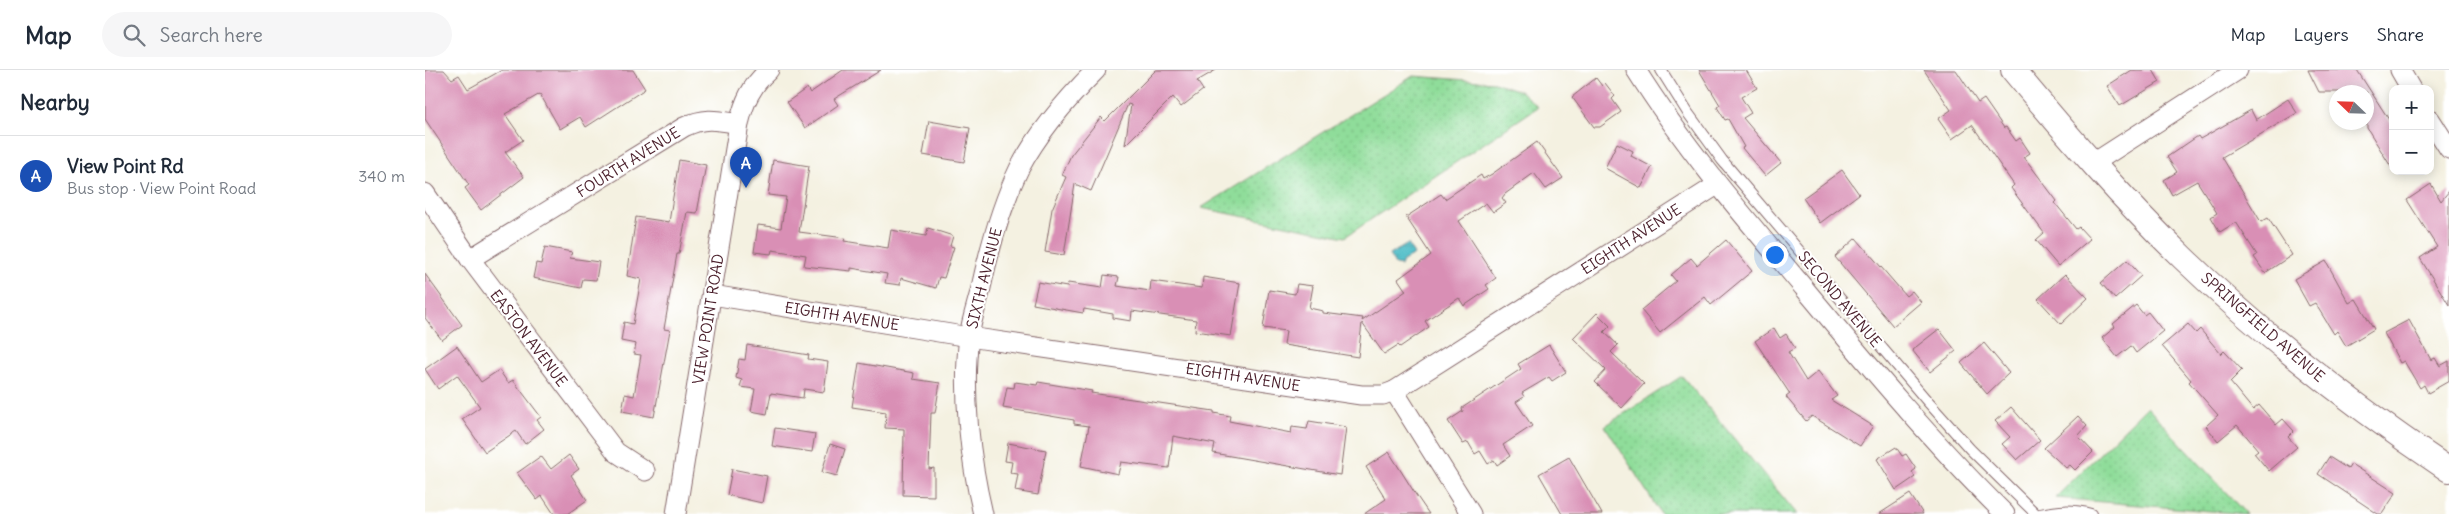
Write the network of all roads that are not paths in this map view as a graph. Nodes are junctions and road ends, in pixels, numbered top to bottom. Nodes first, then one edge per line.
1 (769, 70) edge
2 (1095, 70) edge
3 (1636, 70) edge
4 (1661, 70) edge
5 (2013, 70) edge
6 (2238, 70) edge
7 (2400, 70) edge
8 (2409, 85) edge
9 (739, 124) junction
10 (2434, 125) edge
11 (2449, 149) edge
12 (2092, 164) junction
13 (1717, 184) junction
14 (425, 193) edge
15 (470, 259) junction
16 (713, 295) junction
17 (969, 337) junction
18 (1395, 391) junction
19 (2449, 470) edge
20 (645, 471) dead end
21 (1999, 512) edge
22 (676, 514) edge
23 (983, 514) edge
24 (1471, 514) edge
25 (2036, 514) edge
26 (2040, 514) edge
27 (2091, 514) edge

1 - 9 street
2 - 17 street, SIXTH AVENUE
3 - 13 street, SECOND AVENUE
4 - 25 lane, SECOND AVENUE
5 - 12 street, SPRINGFIELD AVENUE
6 - 12 street
7 - 8 street
9 - 15 street, FOURTH AVENUE
9 - 16 street, VIEW POINT ROAD
10 - 11 street
12 - 19 street, SPRINGFIELD AVENUE
13 - 18 street, EIGHTH AVENUE
13 - 21 street, SECOND AVENUE
14 - 15 street, EASTON AVENUE
15 - 20 street, EASTON AVENUE
16 - 17 street, EIGHTH AVENUE
16 - 22 street, VIEW POINT ROAD
17 - 18 street, EIGHTH AVENUE
17 - 23 street, SIXTH AVENUE
18 - 24 street
26 - 27 lane

